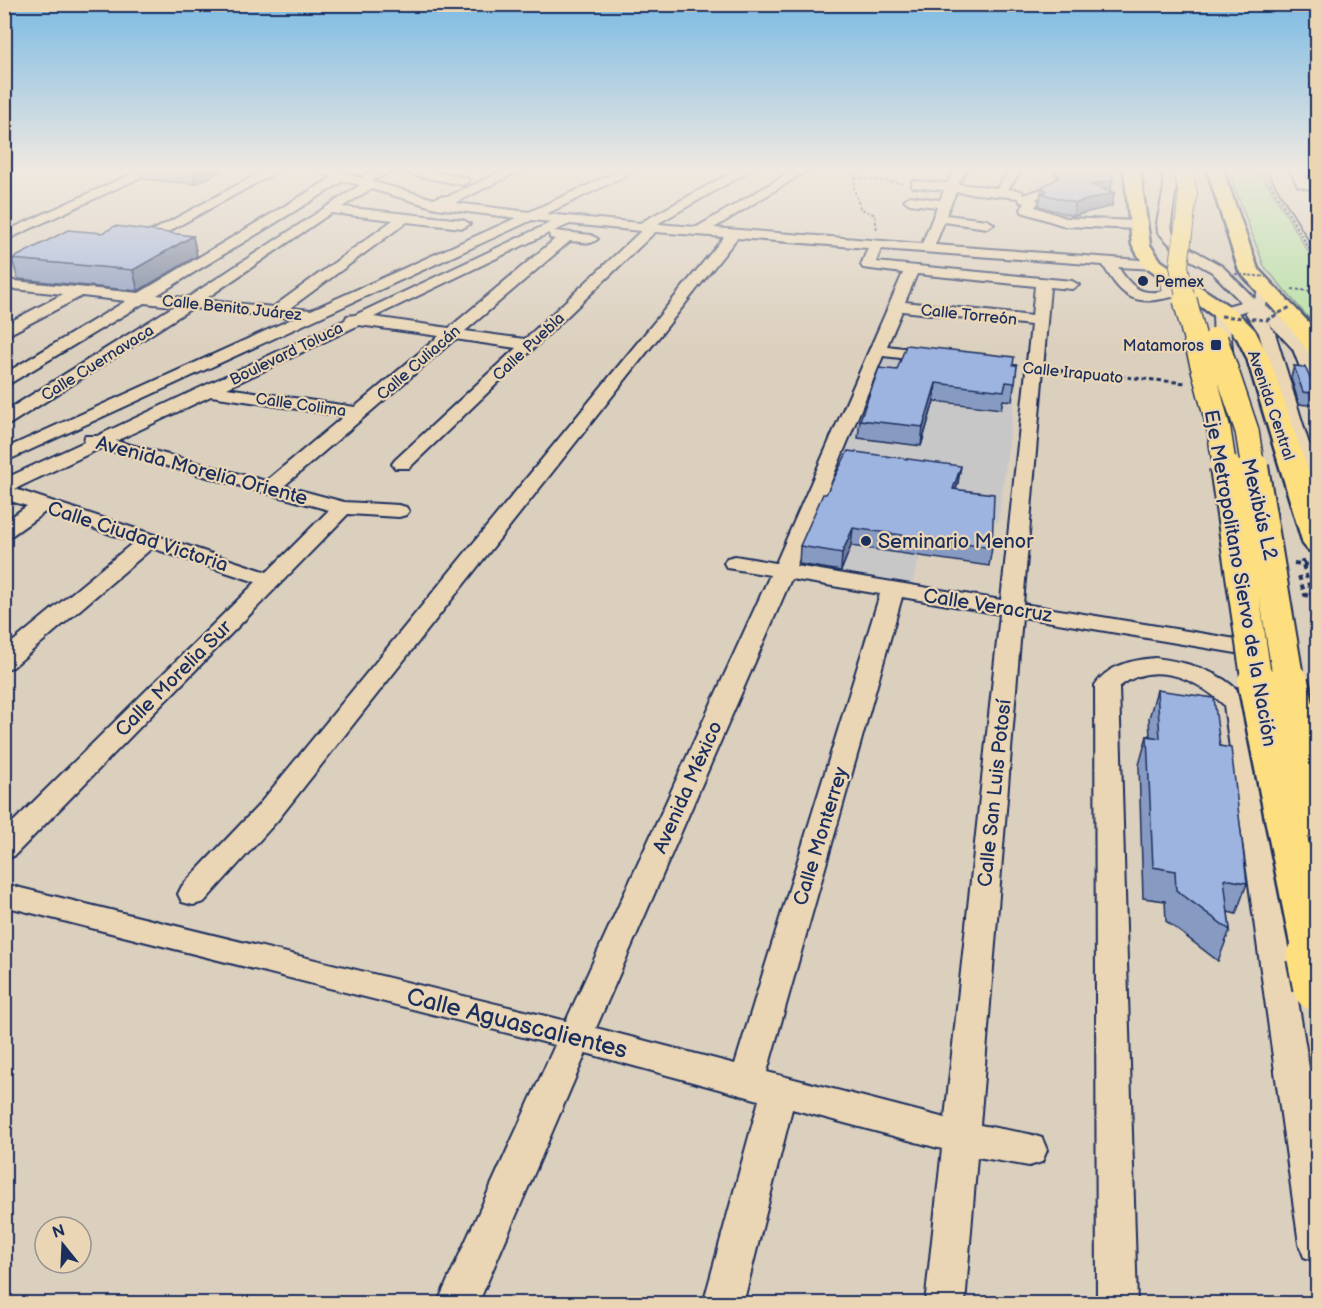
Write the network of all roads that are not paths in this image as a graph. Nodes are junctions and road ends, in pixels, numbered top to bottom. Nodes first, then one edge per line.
1 (159, 231) edge
2 (250, 231) edge
3 (296, 231) edge
4 (386, 231) edge
5 (498, 231) edge
6 (521, 231) edge
7 (550, 231) edge
8 (564, 231) edge
9 (574, 231) edge
10 (643, 231) edge
11 (700, 231) edge
12 (933, 231) edge
13 (1139, 231) edge
14 (1165, 231) edge
15 (1183, 231) edge
16 (1200, 231) edge
17 (1233, 231) edge
18 (539, 233) junction
19 (734, 233) junction
20 (591, 239) dead end
21 (877, 243) junction
22 (160, 245) edge
23 (195, 248) edge
24 (218, 251) junction
25 (920, 258) junction
26 (1107, 261) junction
27 (1158, 267) junction
28 (1043, 282) junction
29 (4, 284) edge
30 (1071, 285) dead end
31 (1261, 291) junction
32 (80, 292) junction
33 (141, 298) junction
34 (189, 303) junction
35 (898, 306) junction
36 (275, 312) junction
37 (1224, 312) junction
38 (313, 315) junction
39 (354, 320) junction
40 (1039, 321) junction
41 (4, 332) edge
42 (450, 334) junction
43 (530, 345) junction
44 (878, 350) junction
45 (1317, 350) edge
46 (957, 359) edge
47 (4, 382) edge
48 (208, 390) junction
49 (1317, 391) edge
50 (359, 412) junction
51 (4, 420) edge
52 (4, 426) edge
53 (59, 431) junction
54 (99, 442) junction
55 (4, 456) edge
56 (402, 464) dead end
57 (4, 487) edge
58 (270, 488) junction
59 (1317, 488) edge
60 (4, 492) edge
61 (42, 505) junction
62 (342, 508) junction
63 (399, 511) dead end
64 (4, 532) edge
65 (149, 540) junction
66 (1317, 544) edge
67 (735, 563) dead end
68 (783, 571) junction
69 (271, 580) junction
70 (893, 589) junction
71 (1013, 609) junction
72 (1242, 647) dead end
73 (4, 662) edge
74 (1317, 758) edge
75 (1317, 821) edge
76 (4, 849) edge
77 (193, 894) dead end
78 (4, 896) edge
79 (1317, 986) edge
80 (576, 1037) junction
81 (763, 1086) junction
82 (960, 1138) junction
83 (1029, 1150) dead end
84 (1317, 1244) edge
85 (457, 1304) edge
86 (723, 1304) edge
87 (945, 1304) edge
88 (1117, 1304) edge

1 - 22 street
2 - 24 street
3 - 34 street, Calle Cuernavaca
4 - 36 street
5 - 38 street, Boulevard Toluca
6 - 18 street
7 - 18 street, Boulevard Toluca
8 - 42 street, Calle Culiacán
9 - 20 street
10 - 43 street, Calle Puebla
11 - 19 street
12 - 25 street, Avenida México
13 - 27 highway
14 - 31 street
15 - 79 highway, Eje Metropolitano Siervo de la Nación, bridge
16 - 75 highway, Eje Metropolitano Siervo de la Nación, bridge
17 - 31 highway
18 - 39 street, Boulevard Toluca
19 - 21 street
19 - 77 street
21 - 25 street
21 - 25 street
23 - 24 street
24 - 33 street
25 - 26 street
25 - 28 street
25 - 35 street, Avenida México
26 - 27 street
26 - 27 street
27 - 37 highway, Avenida Central
28 - 30 street
28 - 40 street, Calle San Luis Potosí
29 - 32 street, Calle Benito Juárez
31 - 37 street
31 - 45 highway
31 - 49 street
31 - 59 street
32 - 33 street, Calle Benito Juárez
32 - 41 street
33 - 34 street, Calle Benito Juárez
33 - 47 street
34 - 36 street, Calle Benito Juárez
34 - 51 street, Calle Cuernavaca
35 - 40 street, Calle Torreón
35 - 44 street, Avenida México
36 - 38 street, Calle Benito Juárez
37 - 66 highway, Avenida Central
37 - 74 street, Mexibús L2
38 - 39 street, Calle Benito Juárez
38 - 53 street, Boulevard Toluca
39 - 42 street, Calle Benito Juárez
39 - 48 street, Boulevard Toluca
40 - 71 street, Calle San Luis Potosí
42 - 43 street, Calle Benito Juárez
42 - 50 street, Calle Culiacán
43 - 56 street, Calle Puebla
44 - 46 street
44 - 68 street, Avenida México
48 - 50 street, Calle Colima
48 - 54 street, Boulevard Toluca
50 - 58 street, Calle Culiacán
52 - 53 street, Avenida Morelia Oriente
53 - 54 street, Avenida Morelia Oriente
53 - 55 street, Boulevard Toluca
54 - 57 street, Boulevard Toluca
54 - 58 street, Avenida Morelia Oriente
58 - 62 street, Avenida Morelia Oriente
60 - 61 street, Calle Ciudad Victoria
61 - 64 street
61 - 65 street, Calle Ciudad Victoria
62 - 63 street, Avenida Morelia Oriente
62 - 69 street, Calle Morelia Sur
65 - 69 street, Calle Ciudad Victoria
65 - 73 street
67 - 68 street, Calle Veracruz
68 - 70 street, Calle Veracruz
68 - 80 street, Avenida México
69 - 76 street, Calle Morelia Sur
70 - 71 street, Calle Veracruz
70 - 81 street, Calle Monterrey
71 - 72 street, Calle Veracruz
71 - 82 street, Calle San Luis Potosí
78 - 80 street, Calle Aguascalientes
80 - 81 street, Calle Aguascalientes
80 - 85 street, Avenida México
81 - 82 street, Calle Aguascalientes
81 - 86 street, Calle Monterrey
82 - 83 street, Calle Aguascalientes
82 - 87 street, Calle San Luis Potosí
84 - 88 street

